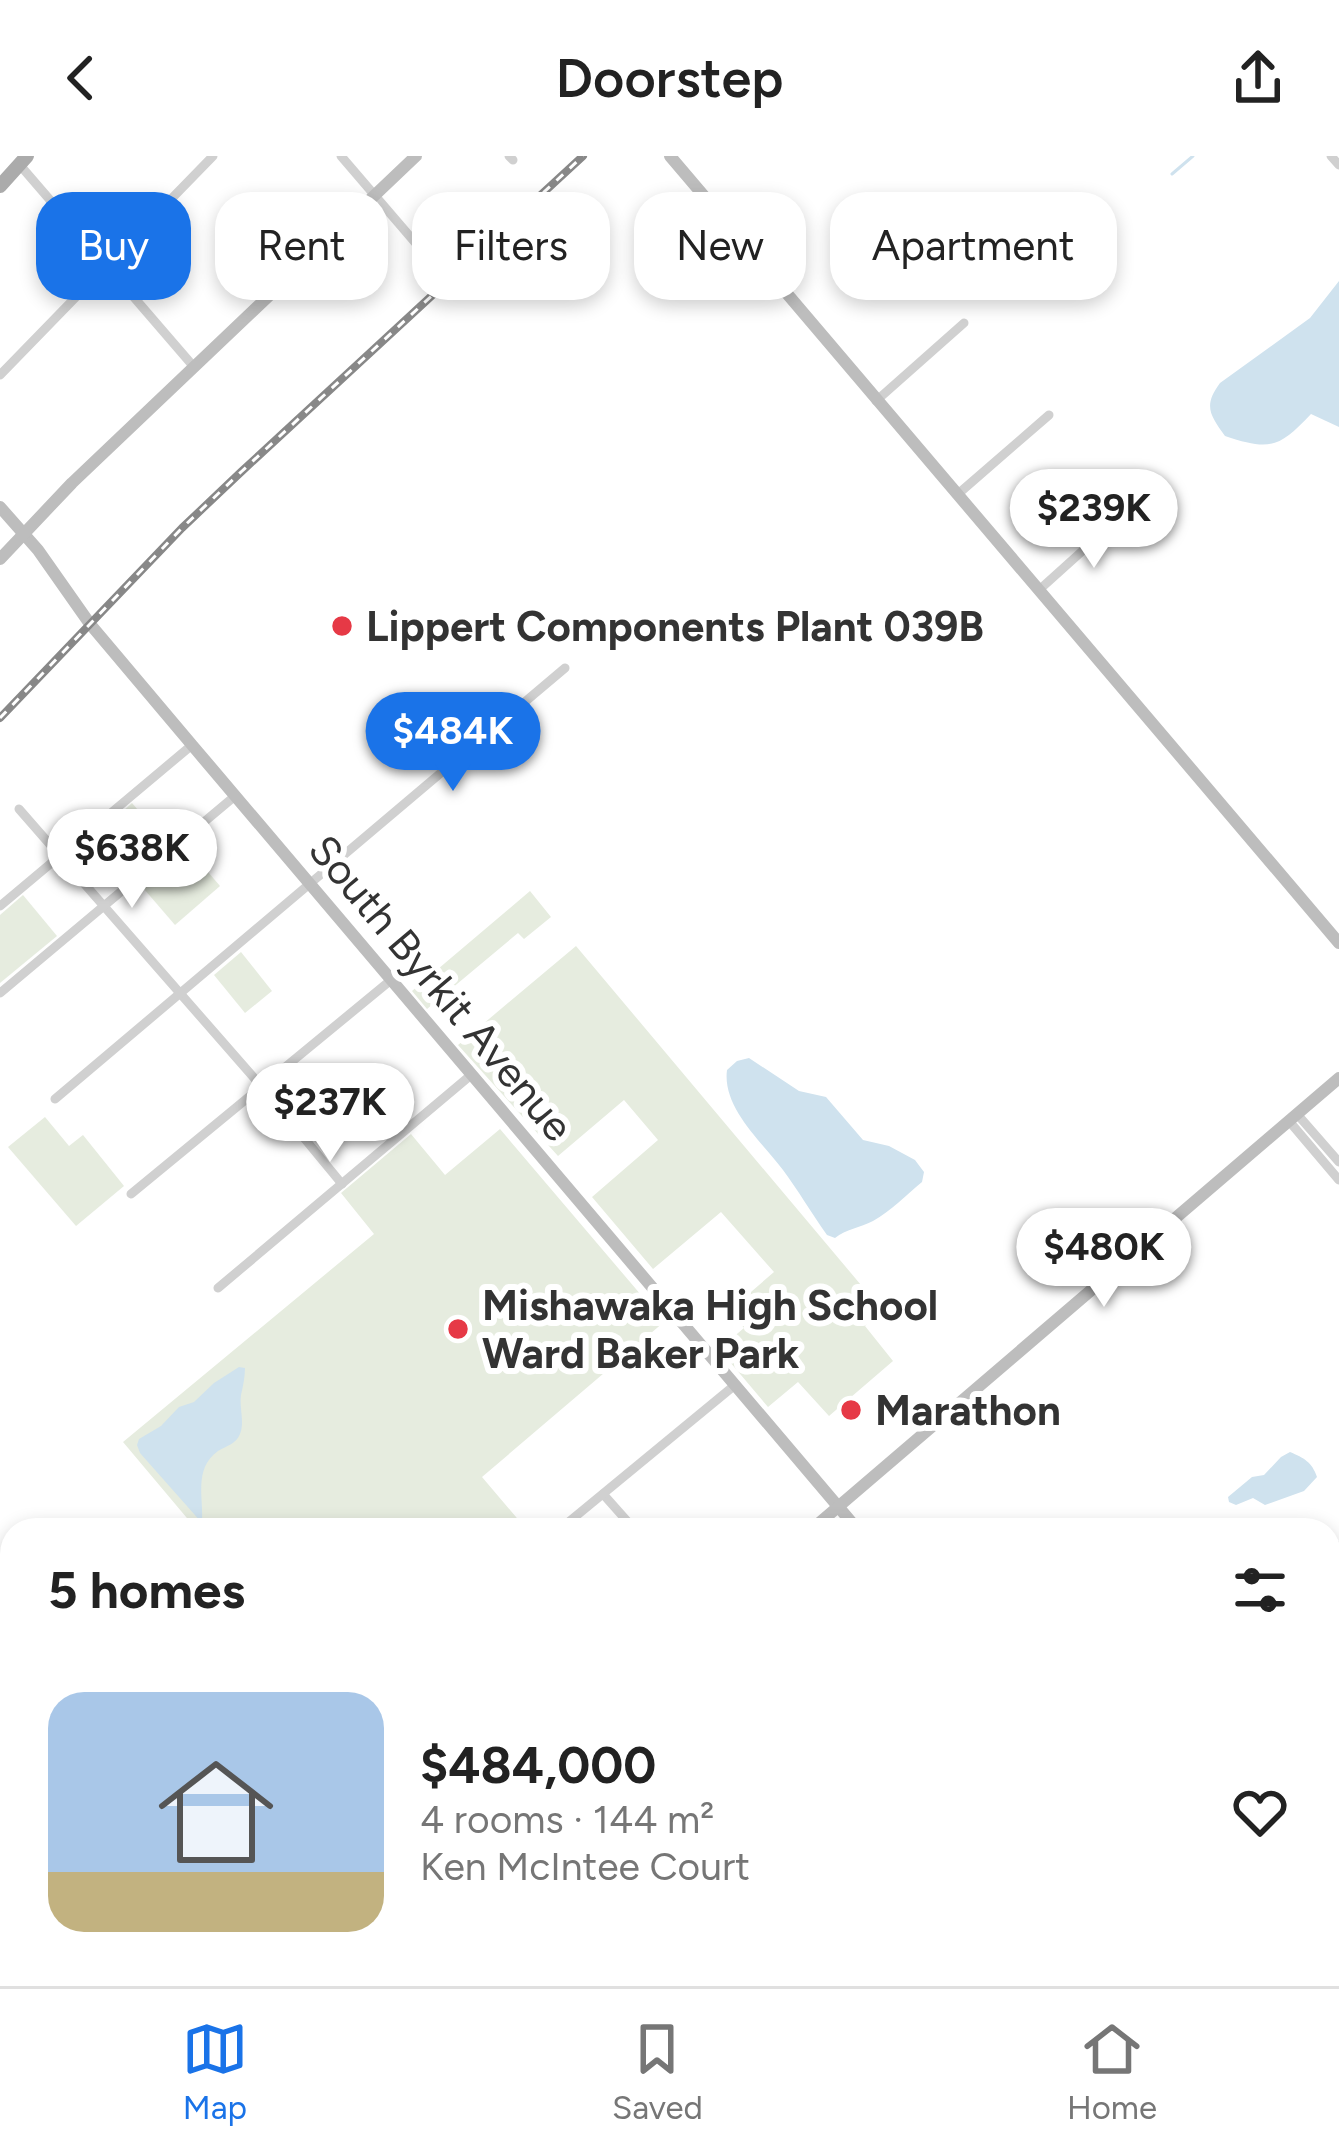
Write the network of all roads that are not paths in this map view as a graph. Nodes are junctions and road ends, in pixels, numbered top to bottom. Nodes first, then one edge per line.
1 (213, 156) edge
2 (341, 156) edge
3 (416, 156) edge
4 (670, 156) edge
5 (1331, 156) edge
6 (23, 160) edge
7 (1339, 165) edge
8 (0, 186) edge
9 (48, 192) edge
10 (178, 192) edge
11 (371, 192) edge
12 (377, 192) edge
13 (388, 211) edge
14 (412, 239) edge
15 (72, 300) edge
16 (136, 300) edge
17 (264, 300) edge
18 (964, 323) dead end
19 (194, 367) junction
20 (0, 375) edge
21 (876, 401) junction
22 (1049, 415) dead end
23 (958, 494) junction
24 (0, 507) edge
25 (1119, 518) dead end
26 (23, 533) junction
27 (0, 559) edge
28 (1039, 590) junction
29 (566, 668) dead end
30 (192, 745) junction
31 (235, 796) junction
32 (20, 809) dead end
33 (60, 856) junction
34 (310, 885) junction
35 (0, 905) edge
36 (104, 905) junction
37 (1339, 943) edge
38 (391, 980) junction
39 (0, 992) edge
40 (180, 992) junction
41 (471, 1075) junction
42 (1339, 1078) edge
43 (262, 1087) junction
44 (55, 1100) dead end
45 (1293, 1118) junction
46 (1339, 1162) edge
47 (1339, 1180) edge
48 (342, 1184) junction
49 (131, 1194) dead end
50 (218, 1288) dead end
51 (735, 1385) junction
52 (603, 1494) junction
53 (838, 1507) junction
54 (574, 1518) edge
55 (624, 1518) edge
56 (825, 1518) edge
57 (848, 1518) edge

1 - 10 street
2 - 11 street
3 - 12 street
4 - 21 street
5 - 7 street
6 - 8 main road
6 - 9 street
13 - 14 street
15 - 20 street
16 - 19 street
17 - 19 street
18 - 21 street
19 - 26 street
21 - 23 street
22 - 23 street
23 - 28 street
24 - 26 street, South Byrkit Avenue
25 - 28 street
26 - 27 street
26 - 30 street, South Byrkit Avenue
28 - 37 street
29 - 34 street
30 - 31 street, South Byrkit Avenue
30 - 33 street
31 - 34 street, South Byrkit Avenue
31 - 36 street
32 - 33 street
33 - 35 street
33 - 36 street
34 - 38 street, South Byrkit Avenue
34 - 40 street
36 - 39 street
36 - 40 street
38 - 41 street, South Byrkit Avenue
38 - 43 street
40 - 43 street
40 - 44 street
41 - 48 street
41 - 51 street, South Byrkit Avenue
42 - 45 street
43 - 48 street
43 - 49 street
45 - 46 street
45 - 47 street
45 - 53 street
48 - 50 street
51 - 52 street
51 - 53 street, South Byrkit Avenue
52 - 54 street
52 - 55 street
53 - 56 street
53 - 57 street, South Byrkit Avenue

